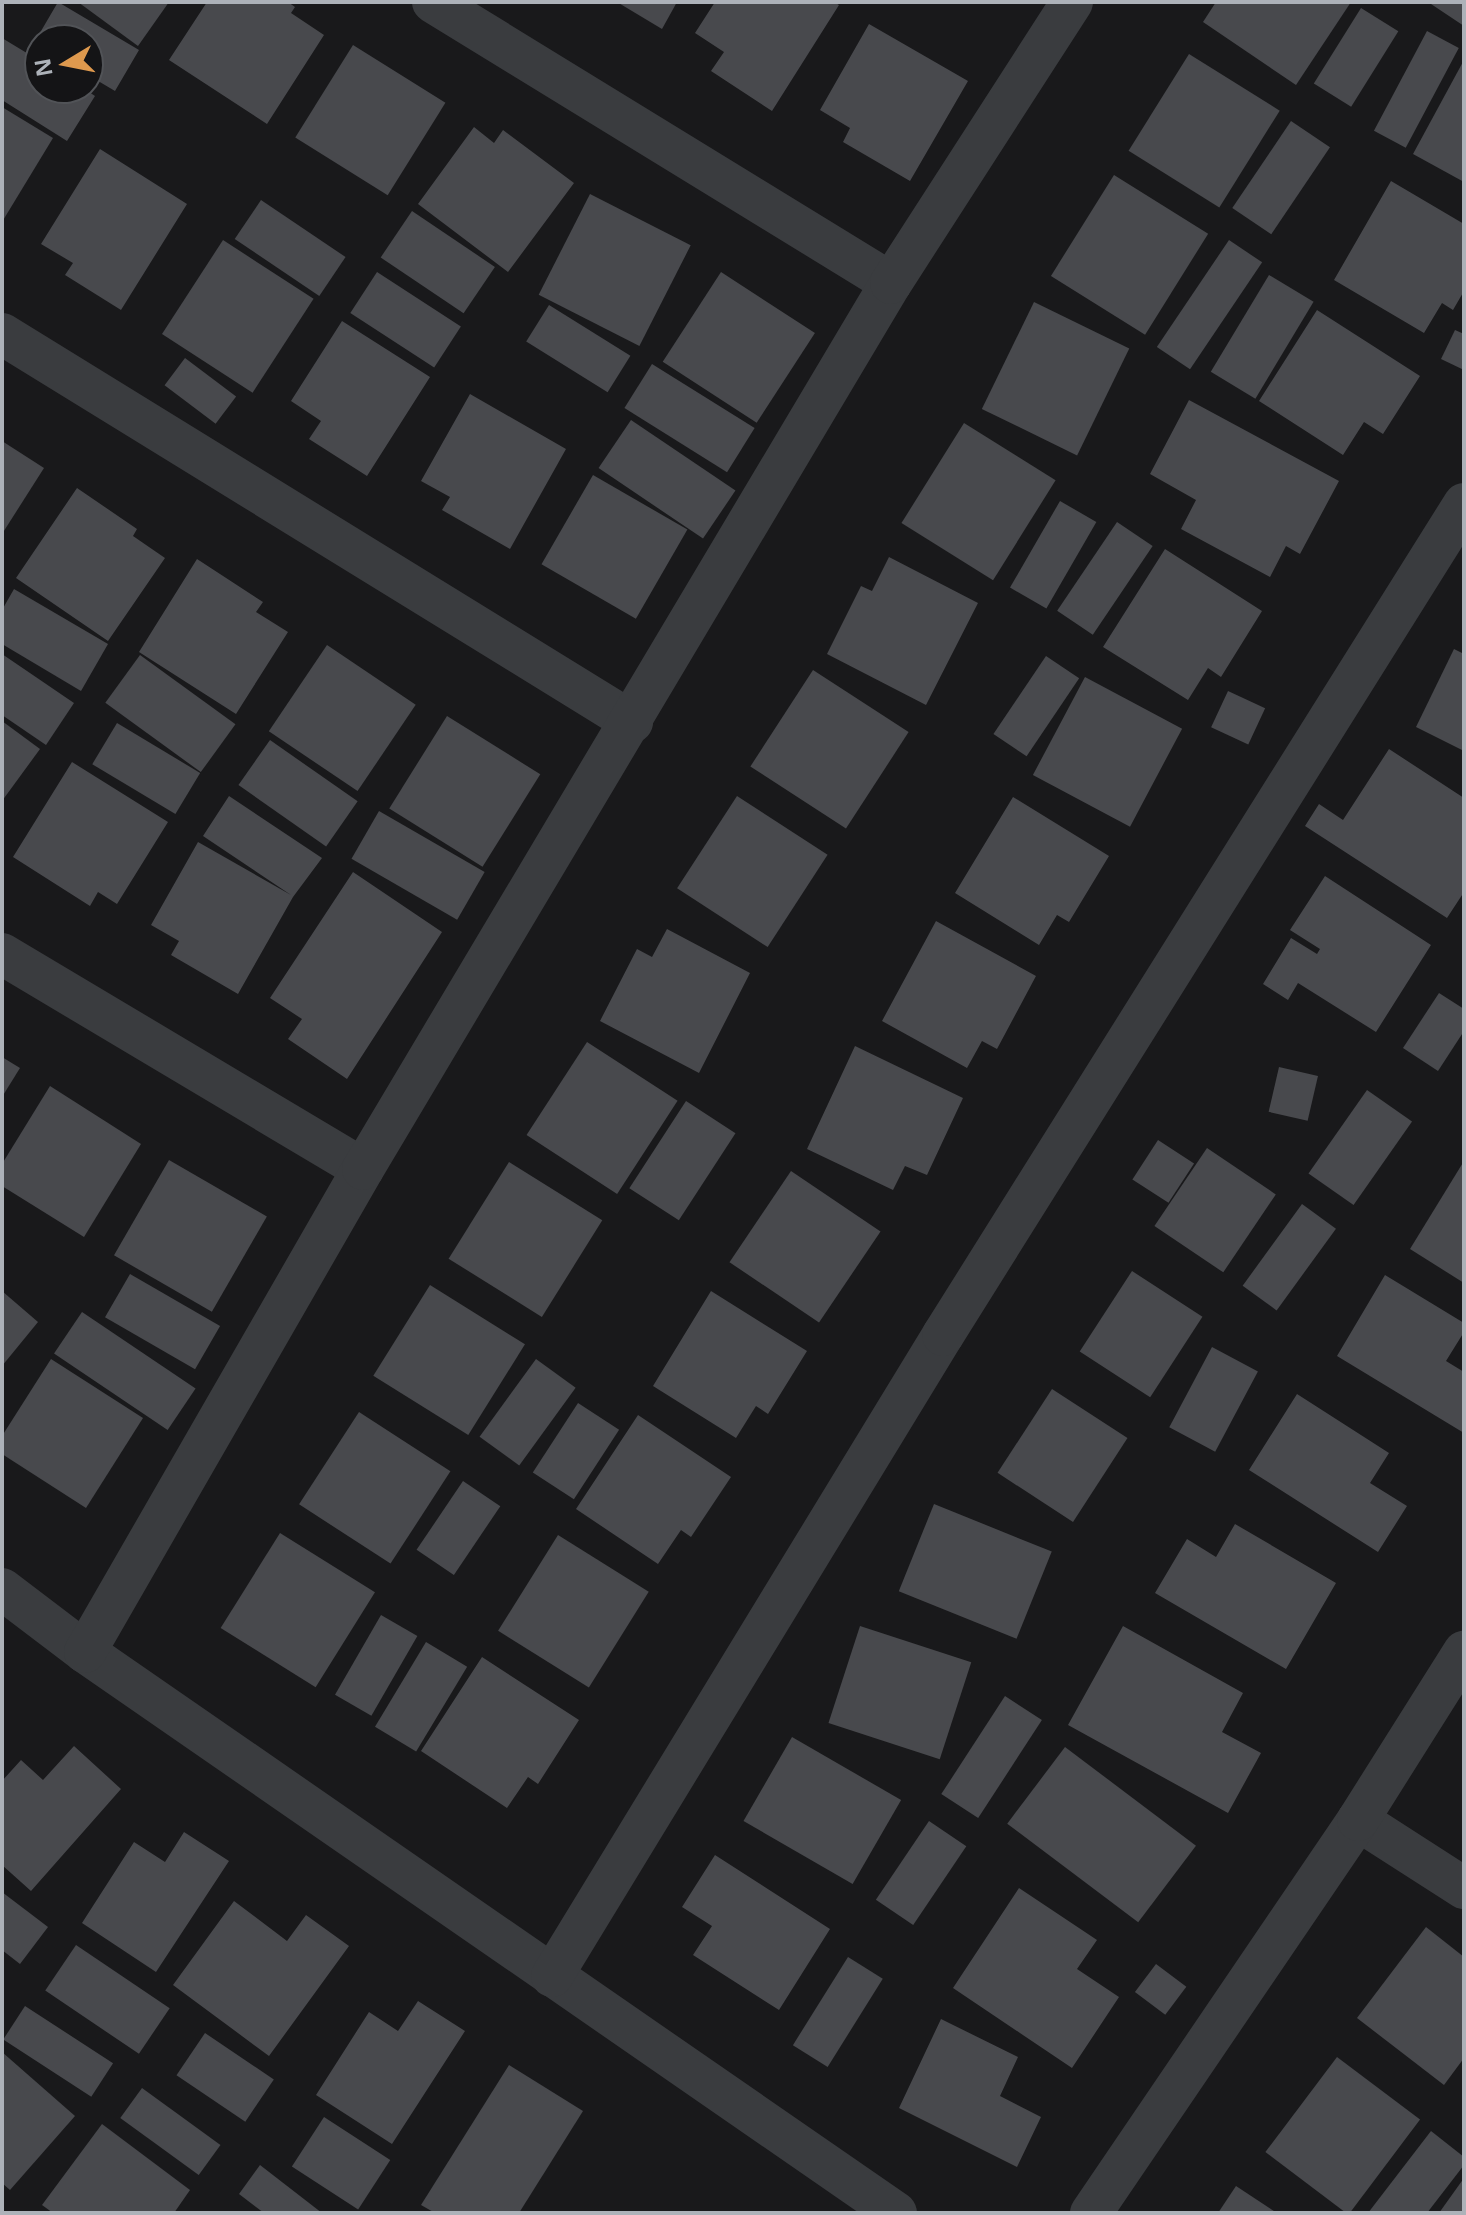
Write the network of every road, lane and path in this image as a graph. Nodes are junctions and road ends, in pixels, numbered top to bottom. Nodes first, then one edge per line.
1 (433, 2) edge
2 (1072, 2) edge
3 (891, 283) junction
4 (2, 334) edge
5 (1464, 504) edge
6 (632, 722) junction
7 (2, 954) edge
8 (363, 1169) junction
9 (2, 1589) edge
10 (85, 1652) junction
11 (1464, 1652) edge
12 (1358, 1820) junction
13 (1464, 1888) edge
14 (552, 1976) junction
15 (896, 2213) edge
16 (1091, 2213) edge

1 - 3 street
2 - 3 street
3 - 6 street
4 - 6 street
5 - 14 street
6 - 8 street
7 - 8 street
8 - 10 street
9 - 10 street
10 - 14 street
11 - 12 street
12 - 13 street
12 - 16 street
14 - 15 street

